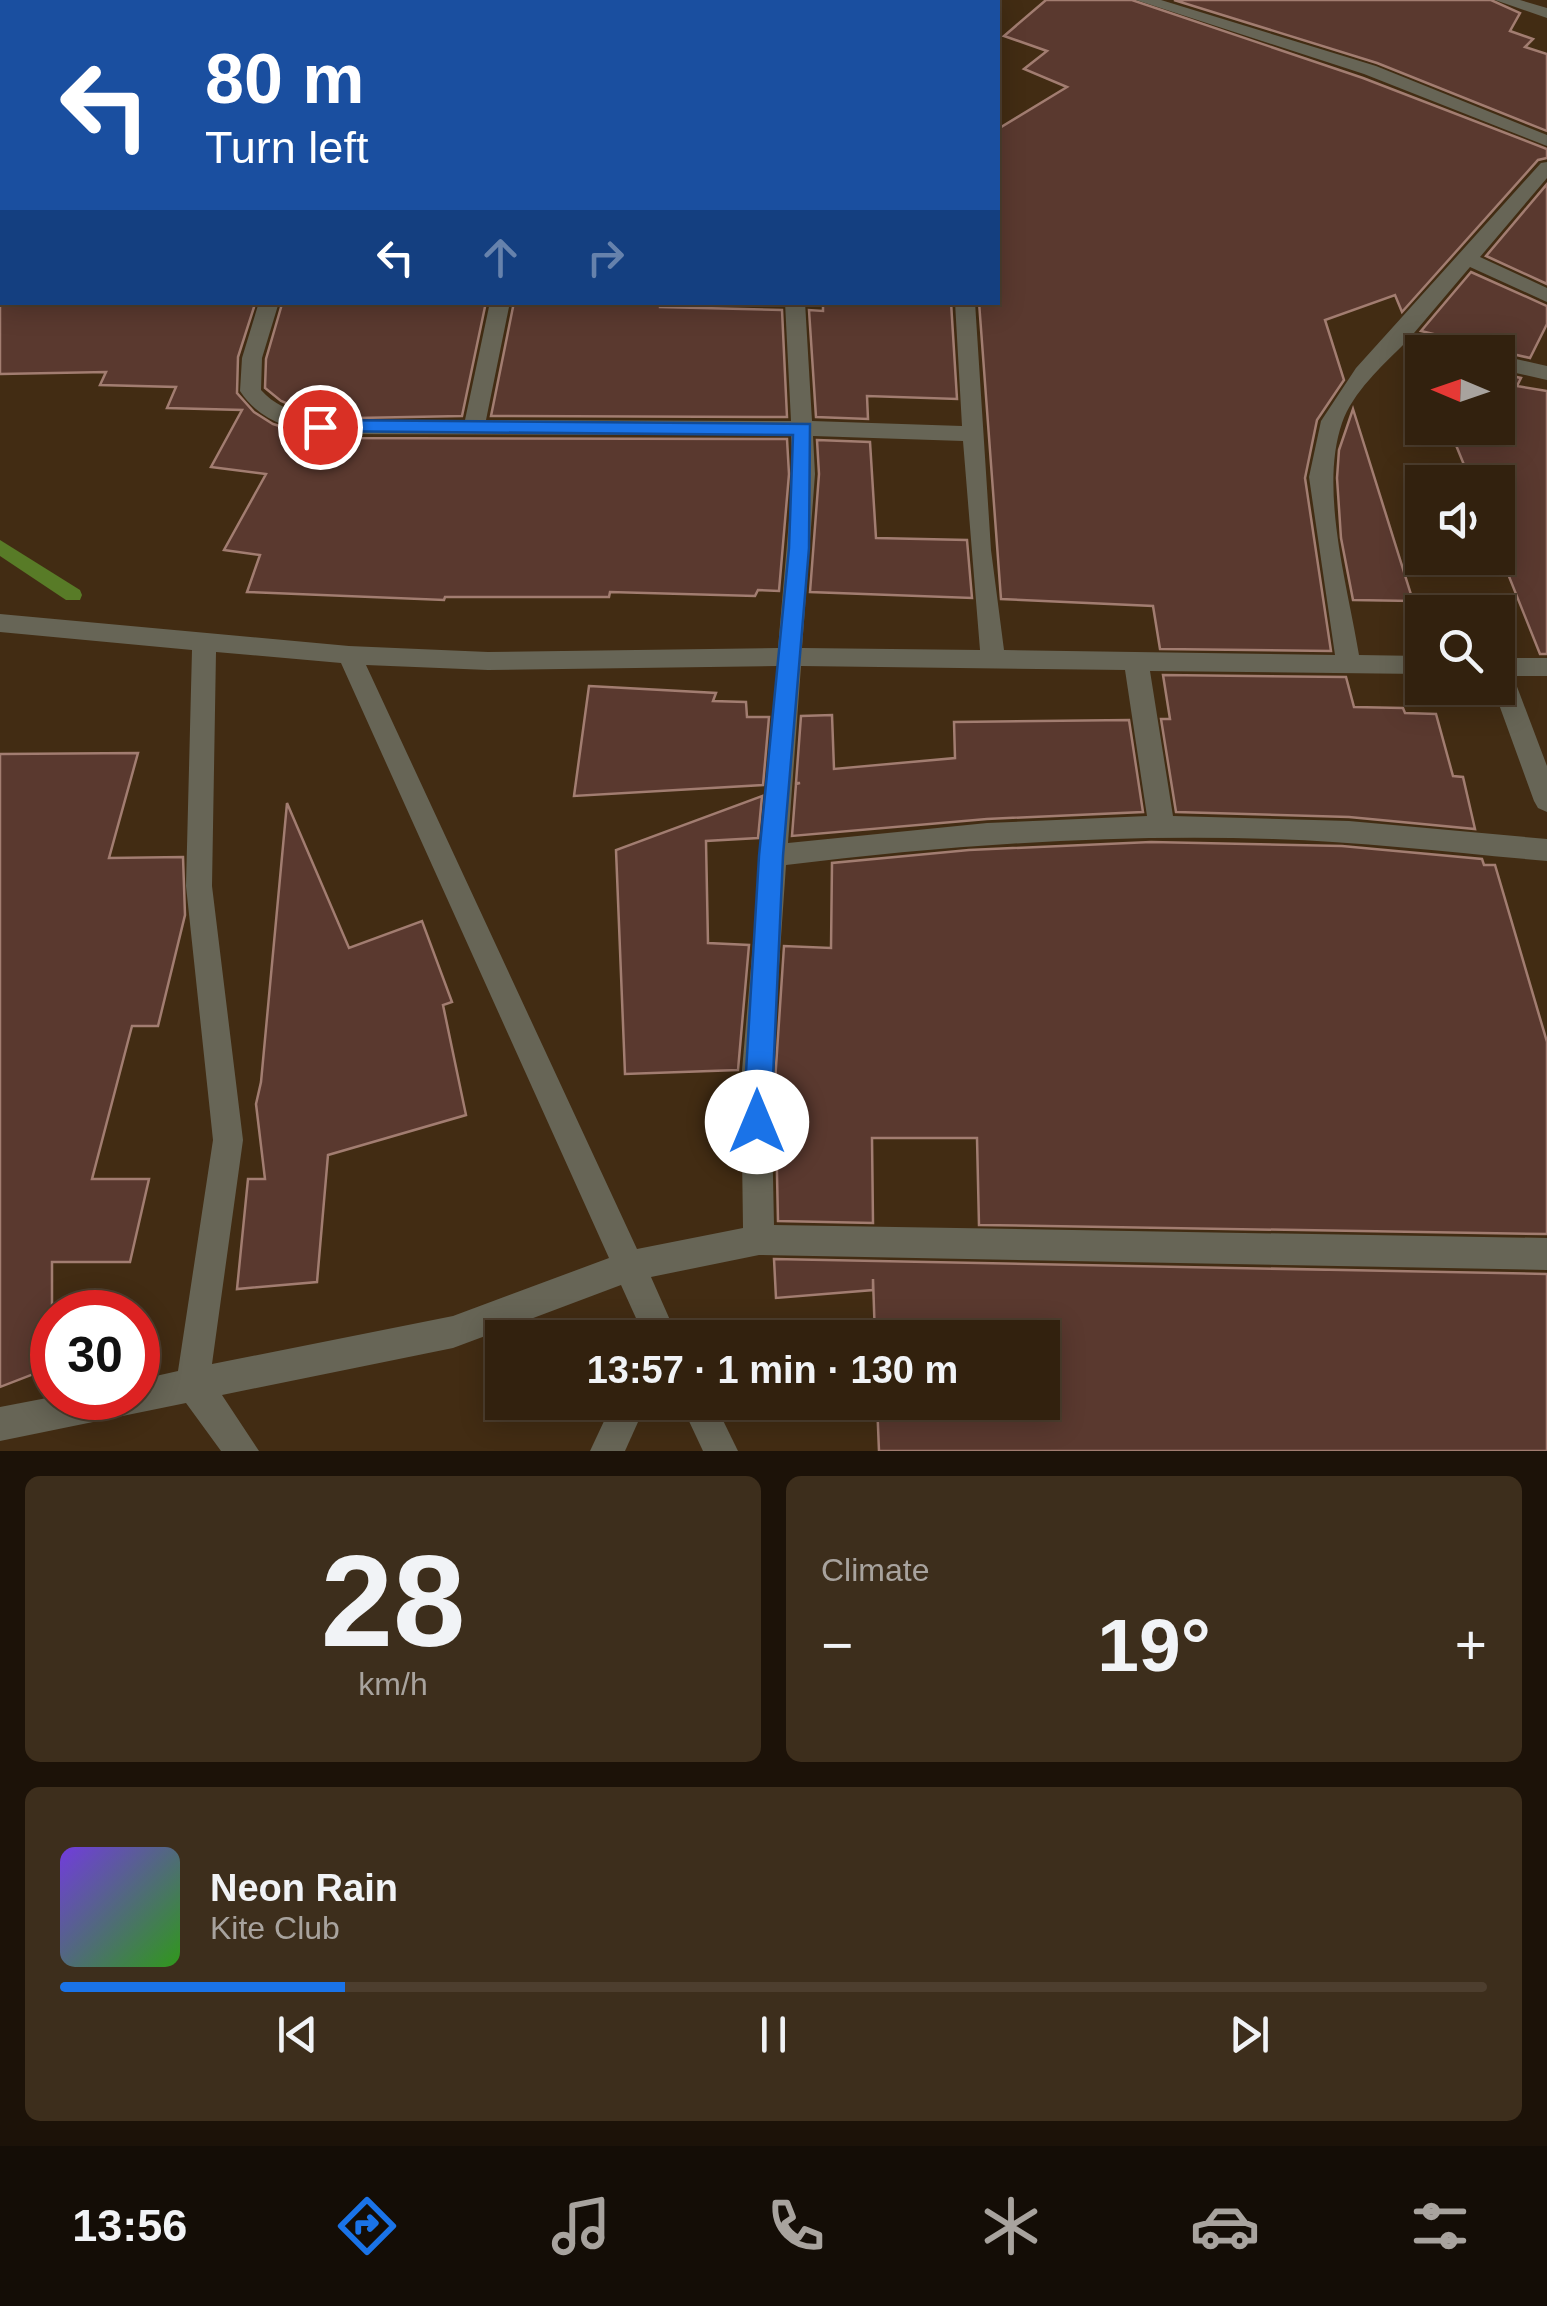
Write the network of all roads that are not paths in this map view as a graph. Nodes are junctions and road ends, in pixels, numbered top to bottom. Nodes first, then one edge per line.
1 (1144, 0) edge
2 (1504, 0) edge
3 (1547, 12) edge
4 (1547, 141) edge
5 (1547, 167) edge
6 (1466, 258) junction
7 (1547, 296) edge
8 (268, 305) edge
9 (499, 305) edge
10 (795, 305) edge
11 (965, 305) edge
12 (1400, 336) junction
13 (1405, 337) edge
14 (1515, 366) edge
15 (1547, 373) edge
16 (474, 427) junction
17 (803, 428) junction
18 (972, 434) junction
19 (0, 623) edge
20 (204, 639) junction
21 (349, 655) junction
22 (791, 656) junction
23 (993, 662) junction
24 (1136, 662) junction
25 (1348, 663) junction
26 (1405, 665) edge
27 (1515, 667) edge
28 (1547, 667) edge
29 (1512, 705) edge
30 (1547, 801) edge
31 (1162, 828) junction
32 (1547, 850) edge
33 (771, 856) junction
34 (759, 1240) junction
35 (1547, 1254) edge
36 (629, 1266) junction
37 (654, 1320) edge
38 (192, 1384) junction
39 (160, 1391) edge
40 (30, 1418) edge
41 (622, 1420) edge
42 (705, 1420) edge
43 (0, 1424) edge
44 (242, 1451) edge
45 (607, 1451) edge
46 (721, 1451) edge

1 - 4 street
2 - 3 street
5 - 6 street
6 - 7 street
6 - 12 street
8 - 16 street
9 - 16 street
10 - 17 street
11 - 18 street
12 - 13 street
12 - 25 street
14 - 15 street
16 - 17 street
17 - 18 street
17 - 22 street
18 - 23 street
19 - 20 street
20 - 21 street
20 - 38 street
21 - 22 street
21 - 36 street
22 - 23 street
22 - 33 street
23 - 24 street
24 - 25 street
24 - 31 street
25 - 26 street
27 - 28 street
29 - 30 street
31 - 32 street
31 - 33 street
33 - 34 street
34 - 35 street
34 - 36 street
36 - 37 street
36 - 38 street
38 - 39 street
38 - 44 street
40 - 43 street
41 - 45 street
42 - 46 street

